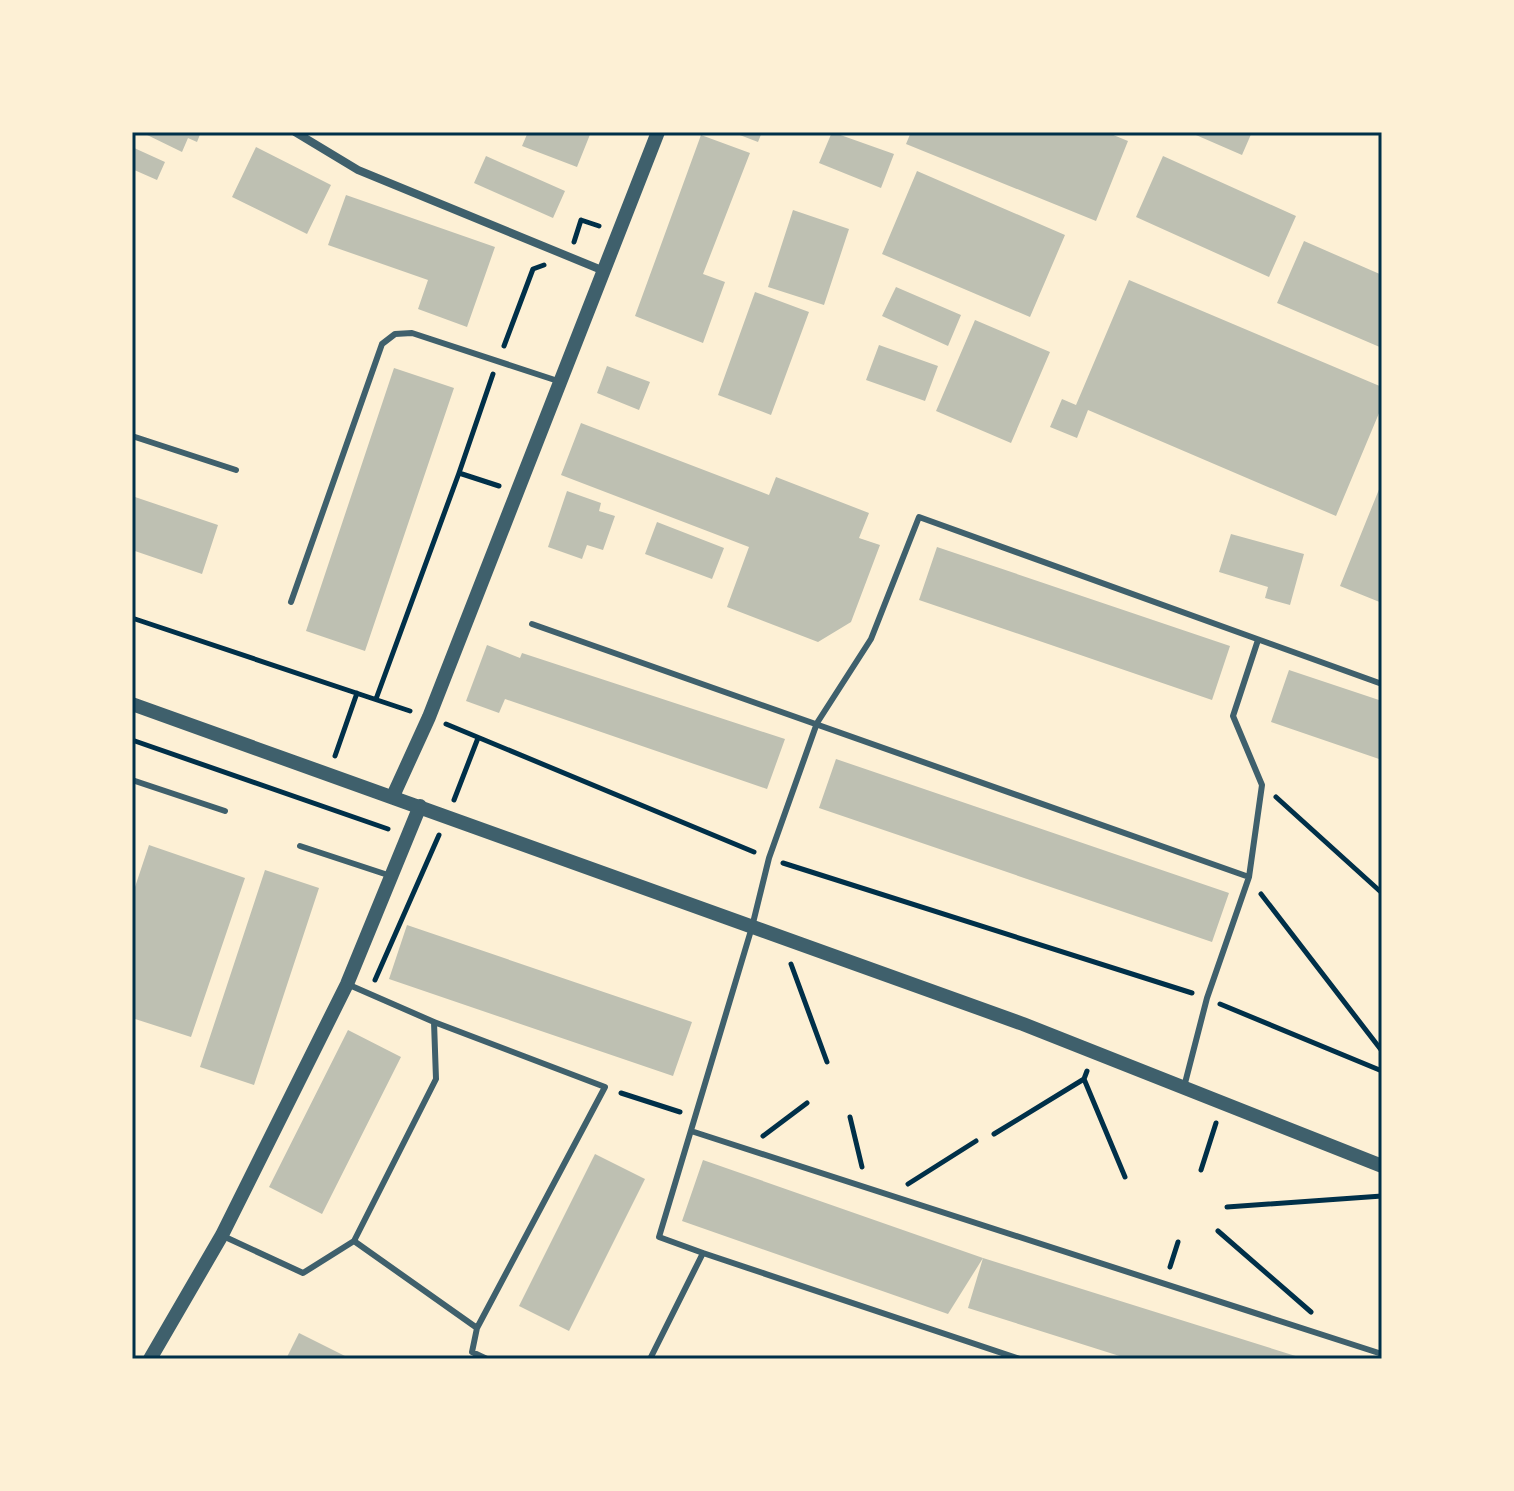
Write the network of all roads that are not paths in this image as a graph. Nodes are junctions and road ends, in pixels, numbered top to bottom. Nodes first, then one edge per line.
1 (295, 132) edge
2 (658, 132) edge
3 (605, 271) junction
4 (561, 382) junction
5 (132, 436) edge
6 (236, 470) dead end
7 (291, 602) dead end
8 (532, 624) dead end
9 (1258, 640) junction
10 (1382, 684) edge
11 (132, 704) edge
12 (817, 723) junction
13 (132, 780) edge
14 (393, 796) junction
15 (420, 806) junction
16 (225, 811) dead end
17 (300, 846) dead end
18 (391, 876) junction
19 (1249, 877) junction
20 (752, 927) junction
21 (347, 984) junction
22 (434, 1022) junction
23 (1184, 1087) junction
24 (691, 1131) junction
25 (1382, 1166) edge
26 (222, 1235) junction
27 (354, 1241) junction
28 (703, 1253) junction
29 (477, 1328) junction
30 (470, 1356) edge
31 (1382, 1356) edge
32 (150, 1359) edge
33 (487, 1359) edge
34 (650, 1359) edge
35 (1020, 1359) edge

1 - 3 street
2 - 3 street
3 - 4 street
4 - 7 lane
4 - 14 street
5 - 6 lane
8 - 12 lane
9 - 10 lane
9 - 12 lane
9 - 19 lane
11 - 14 street
12 - 19 lane
12 - 20 lane
13 - 16 lane
14 - 15 street
15 - 18 street
15 - 20 street
17 - 18 lane
18 - 21 street
19 - 23 lane
20 - 23 street
20 - 24 lane
21 - 22 lane
21 - 26 street
22 - 27 lane
22 - 29 lane
23 - 25 street
24 - 28 lane
24 - 31 lane
26 - 27 lane
26 - 32 street
27 - 29 lane
28 - 34 lane
28 - 35 lane
29 - 30 lane
30 - 33 lane

